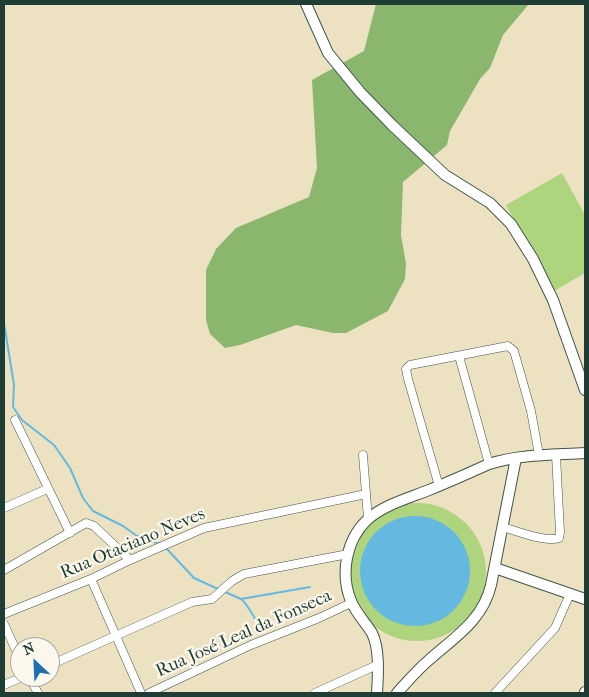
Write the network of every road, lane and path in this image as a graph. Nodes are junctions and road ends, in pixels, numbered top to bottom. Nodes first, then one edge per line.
1 (306, 4) edge
2 (459, 356) junction
3 (585, 390) edge
4 (15, 420) dead end
5 (585, 453) edge
6 (363, 455) dead end
7 (539, 455) junction
8 (556, 455) junction
9 (516, 458) junction
10 (489, 464) junction
11 (439, 486) junction
12 (47, 489) junction
13 (366, 494) junction
14 (4, 508) edge
15 (368, 519) junction
16 (503, 527) junction
17 (70, 533) junction
18 (348, 554) junction
19 (130, 560) junction
20 (495, 568) junction
21 (4, 570) edge
22 (91, 579) junction
23 (570, 594) junction
24 (585, 600) edge
25 (351, 602) junction
26 (4, 614) edge
27 (4, 624) edge
28 (10, 637) edge
29 (115, 637) junction
30 (60, 661) edge
31 (377, 666) junction
32 (141, 693) edge
33 (148, 693) edge
34 (315, 693) edge
35 (377, 693) edge
36 (397, 693) edge
37 (495, 693) edge

1 - 3 street
2 - 7 street
2 - 10 street
2 - 11 street
4 - 12 street
5 - 8 street
6 - 13 street
7 - 8 street
7 - 9 street
8 - 16 street
9 - 10 street
9 - 16 street
10 - 11 street
11 - 15 street
12 - 14 street
12 - 17 street
13 - 15 street
13 - 19 street, Rua Otaciano Neves
15 - 18 street
16 - 20 street
17 - 19 street
17 - 21 street
18 - 25 street
18 - 29 street
19 - 22 street, Rua Otaciano Neves
20 - 23 street
20 - 36 street
22 - 26 street, Rua Otaciano Neves
22 - 29 street
23 - 24 street
23 - 37 street
25 - 31 street
25 - 33 street, Rua José Leal da Fonseca
27 - 28 street
29 - 30 street
29 - 32 street
31 - 34 street
31 - 35 street

